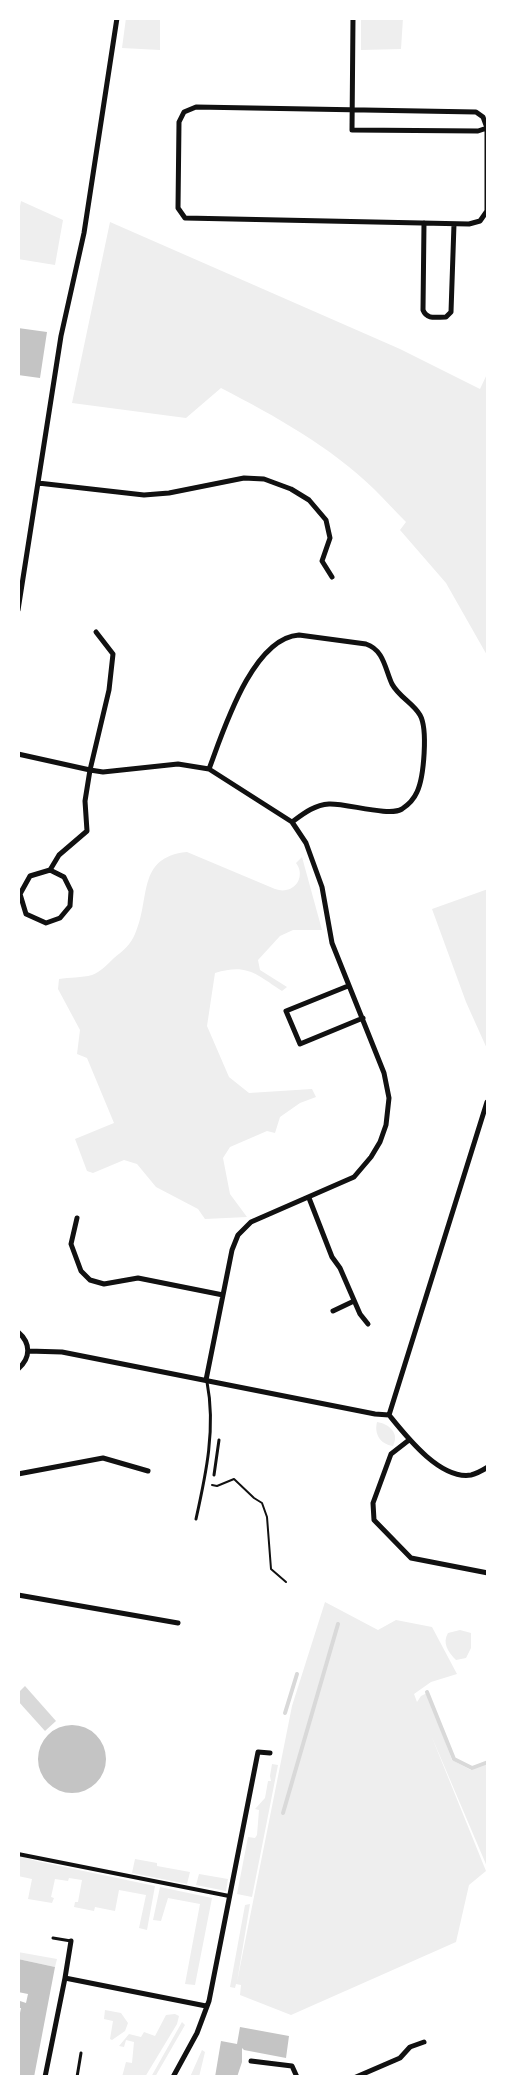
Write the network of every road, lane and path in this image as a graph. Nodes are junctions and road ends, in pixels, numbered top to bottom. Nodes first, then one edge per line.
1 (117, 18) edge
2 (353, 18) edge
3 (351, 109) junction
4 (487, 128) edge
5 (424, 223) junction
6 (454, 224) junction
7 (38, 483) junction
8 (332, 577) dead end
9 (20, 583) edge
10 (18, 610) edge
11 (96, 632) dead end
12 (18, 754) edge
13 (209, 769) junction
14 (90, 770) junction
15 (292, 822) junction
16 (50, 870) junction
17 (348, 986) junction
18 (363, 1018) junction
19 (488, 1103) edge
20 (309, 1198) junction
21 (76, 1218) dead end
22 (223, 1295) junction
23 (354, 1301) junction
24 (333, 1311) dead end
25 (368, 1324) dead end
26 (18, 1332) edge
27 (28, 1351) junction
28 (18, 1369) edge
29 (206, 1380) junction
30 (389, 1415) junction
31 (219, 1440) dead end
32 (409, 1440) junction
33 (488, 1467) edge
34 (148, 1471) dead end
35 (18, 1474) edge
36 (214, 1475) dead end
37 (204, 1483) junction
38 (196, 1519) dead end
39 (488, 1573) edge
40 (286, 1582) dead end
41 (18, 1595) edge
42 (178, 1623) dead end
43 (270, 1753) dead end
44 (18, 1854) edge
45 (230, 1896) junction
46 (53, 1938) dead end
47 (71, 1941) joint
48 (64, 1978) junction
49 (206, 2006) junction
50 (424, 2042) dead end
51 (81, 2053) dead end
52 (251, 2061) dead end
53 (45, 2077) edge
54 (76, 2077) edge
55 (173, 2077) edge
56 (297, 2077) edge
57 (356, 2077) edge

1 - 7 street
2 - 3 street
3 - 4 street
3 - 4 street
3 - 5 street
4 - 6 street
5 - 6 street
5 - 6 street
7 - 8 street
7 - 9 street
9 - 10 street
11 - 14 street
12 - 14 street
13 - 14 street
13 - 15 street
13 - 15 street
14 - 16 street
15 - 17 street
16 - 16 street
17 - 18 street
17 - 18 street
18 - 20 street
19 - 30 street
20 - 22 street
20 - 23 street
21 - 22 street
22 - 29 street
23 - 24 street
23 - 25 street
26 - 27 street
27 - 28 street
27 - 29 street
29 - 30 street
29 - 37 lane
30 - 32 street
31 - 36 lane
32 - 33 street
32 - 39 street
34 - 35 street
37 - 38 lane
37 - 40 path
41 - 42 street
43 - 45 street
44 - 45 street
45 - 49 street
46 - 47 lane
47 - 48 street
48 - 49 street
48 - 53 street
49 - 55 street
50 - 57 street
51 - 54 lane
52 - 56 street

